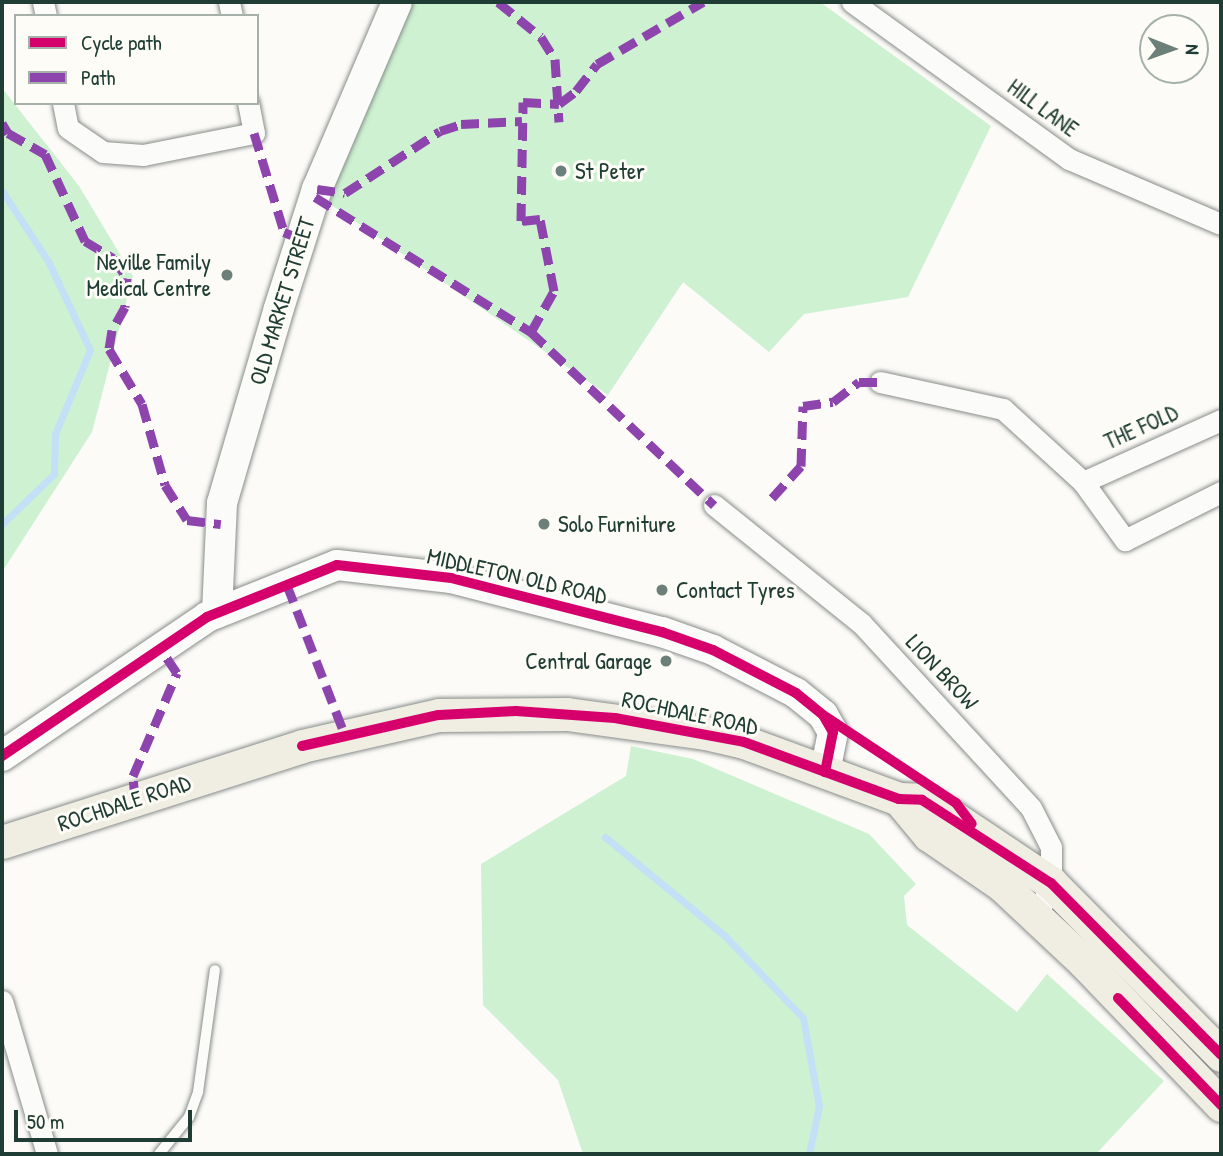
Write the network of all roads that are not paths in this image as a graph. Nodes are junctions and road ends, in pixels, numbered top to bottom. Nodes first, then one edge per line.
1 (397, 2) edge
2 (852, 2) edge
3 (63, 105) edge
4 (248, 105) edge
5 (1221, 224) edge
6 (880, 382) dead end
7 (1221, 420) edge
8 (1083, 482) junction
9 (1221, 492) edge
10 (714, 505) dead end
11 (217, 613) junction
12 (2, 756) edge
13 (825, 772) junction
14 (899, 799) junction
15 (2, 842) edge
16 (1051, 883) junction
17 (1037, 918) junction
18 (215, 970) dead end
19 (2, 1001) edge
20 (1221, 1055) edge
21 (1221, 1105) edge
22 (47, 1154) edge
23 (159, 1154) edge

1 - 11 street, OLD MARKET STREET
2 - 5 street, HILL LANE
3 - 4 street
6 - 8 street
7 - 8 street, THE FOLD
8 - 9 street
10 - 16 street, LION BROW
11 - 12 street, MIDDLETON OLD ROAD
11 - 13 street, MIDDLETON OLD ROAD
13 - 14 main road, ROCHDALE ROAD
13 - 15 main road, ROCHDALE ROAD
14 - 16 main road, ROCHDALE ROAD
14 - 17 main road
16 - 17 street, LION BROW
16 - 20 main road, ROCHDALE ROAD
17 - 21 main road
18 - 23 lane
19 - 22 street

